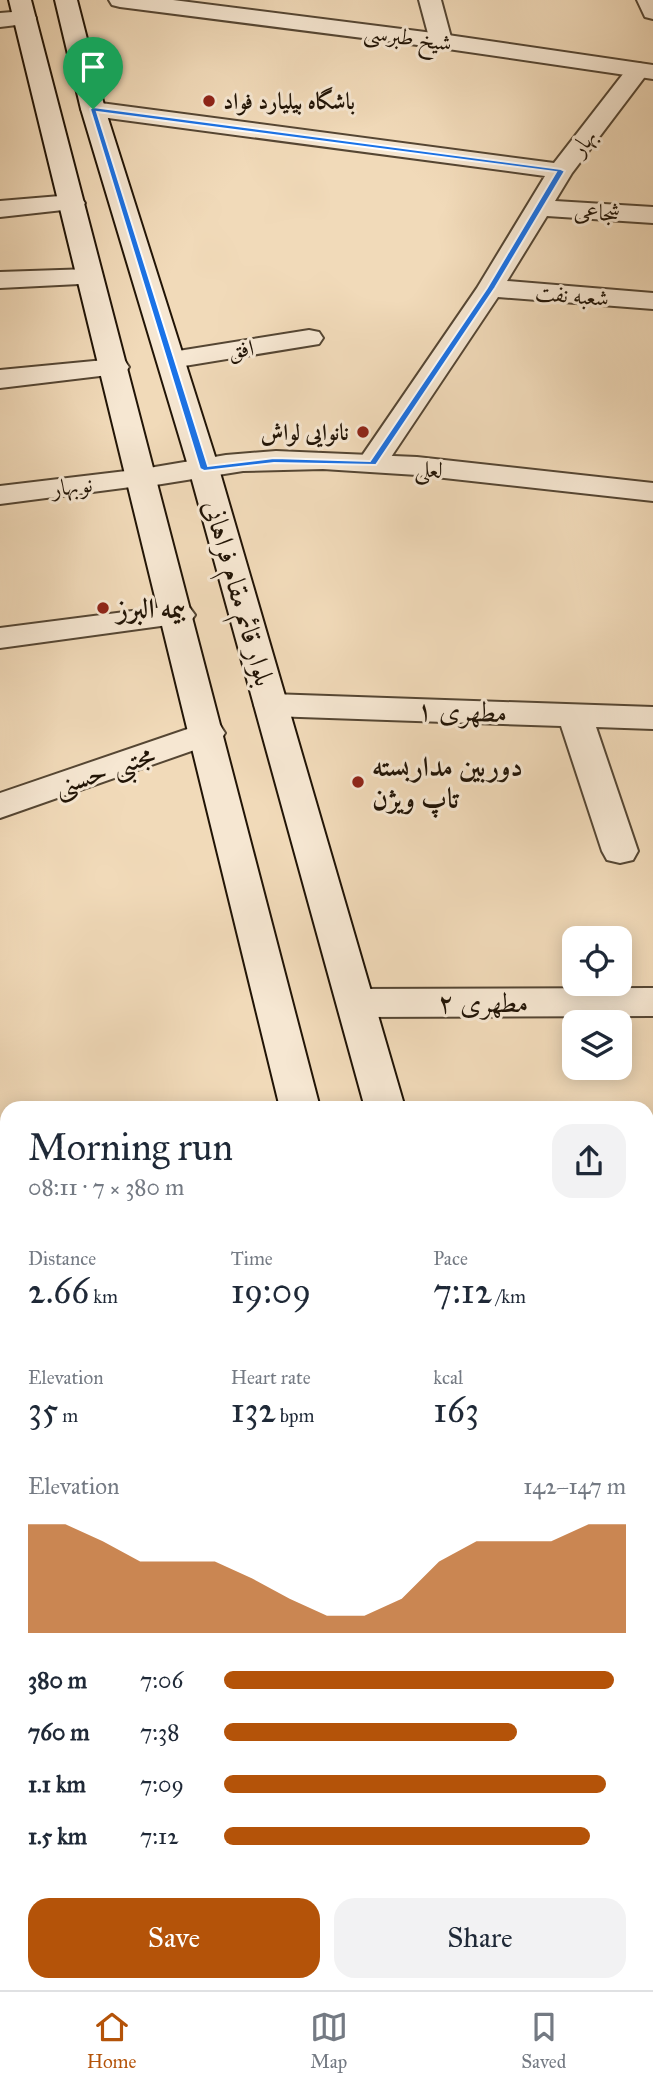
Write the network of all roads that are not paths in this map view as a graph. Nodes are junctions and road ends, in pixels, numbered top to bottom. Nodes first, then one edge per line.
1 (66, 0) edge
2 (120, 0) edge
3 (430, 0) edge
4 (648, 0) edge
5 (653, 12) edge
6 (15, 13) edge
7 (441, 41) junction
8 (645, 71) edge
9 (93, 109) junction
10 (561, 171) junction
11 (72, 203) junction
12 (540, 208) junction
13 (0, 209) edge
14 (653, 215) edge
15 (90, 277) junction
16 (0, 280) edge
17 (491, 288) junction
18 (653, 301) edge
19 (309, 338) dead end
20 (172, 360) junction
21 (115, 367) junction
22 (0, 379) edge
23 (372, 463) junction
24 (204, 469) junction
25 (144, 478) junction
26 (653, 492) edge
27 (0, 495) edge
28 (180, 615) junction
29 (0, 638) edge
30 (271, 705) junction
31 (575, 715) junction
32 (653, 718) edge
33 (208, 733) junction
34 (0, 806) edge
35 (620, 851) dead end
36 (653, 1002) edge
37 (356, 1003) junction
38 (298, 1101) edge
39 (383, 1101) edge

1 - 9 street, بلوار قائم مقام فراهانی
2 - 7 street, شیخ طبرسی
3 - 7 street
4 - 5 street
6 - 11 street
7 - 8 street, شیخ طبرسی
8 - 10 street, بهار
9 - 10 street
9 - 20 street, بلوار قائم مقام فراهانی
10 - 12 street, بهار
11 - 13 street
11 - 15 street
12 - 14 street, شجاعی
12 - 17 street, بهار
15 - 16 street
15 - 21 street
17 - 18 street, شعبه نفت
17 - 23 street, بهار
19 - 20 street, افق
20 - 24 street, بلوار قائم مقام فراهانی
21 - 22 street
21 - 25 street
23 - 24 street, لعلی
23 - 26 street, لعلی
24 - 25 street, نوبهار
24 - 30 street, بلوار قائم مقام فراهانی
25 - 27 street, نوبهار
25 - 28 street
28 - 29 street
28 - 33 street
30 - 31 street, مطهری ۱
30 - 37 street, بلوار قائم مقام فراهانی
31 - 32 street, مطهری ۱
31 - 35 street
33 - 34 street, مجتبی حسنی
33 - 38 street
36 - 37 street, مطهری ۲
37 - 39 street, بلوار قائم مقام فراهانی

